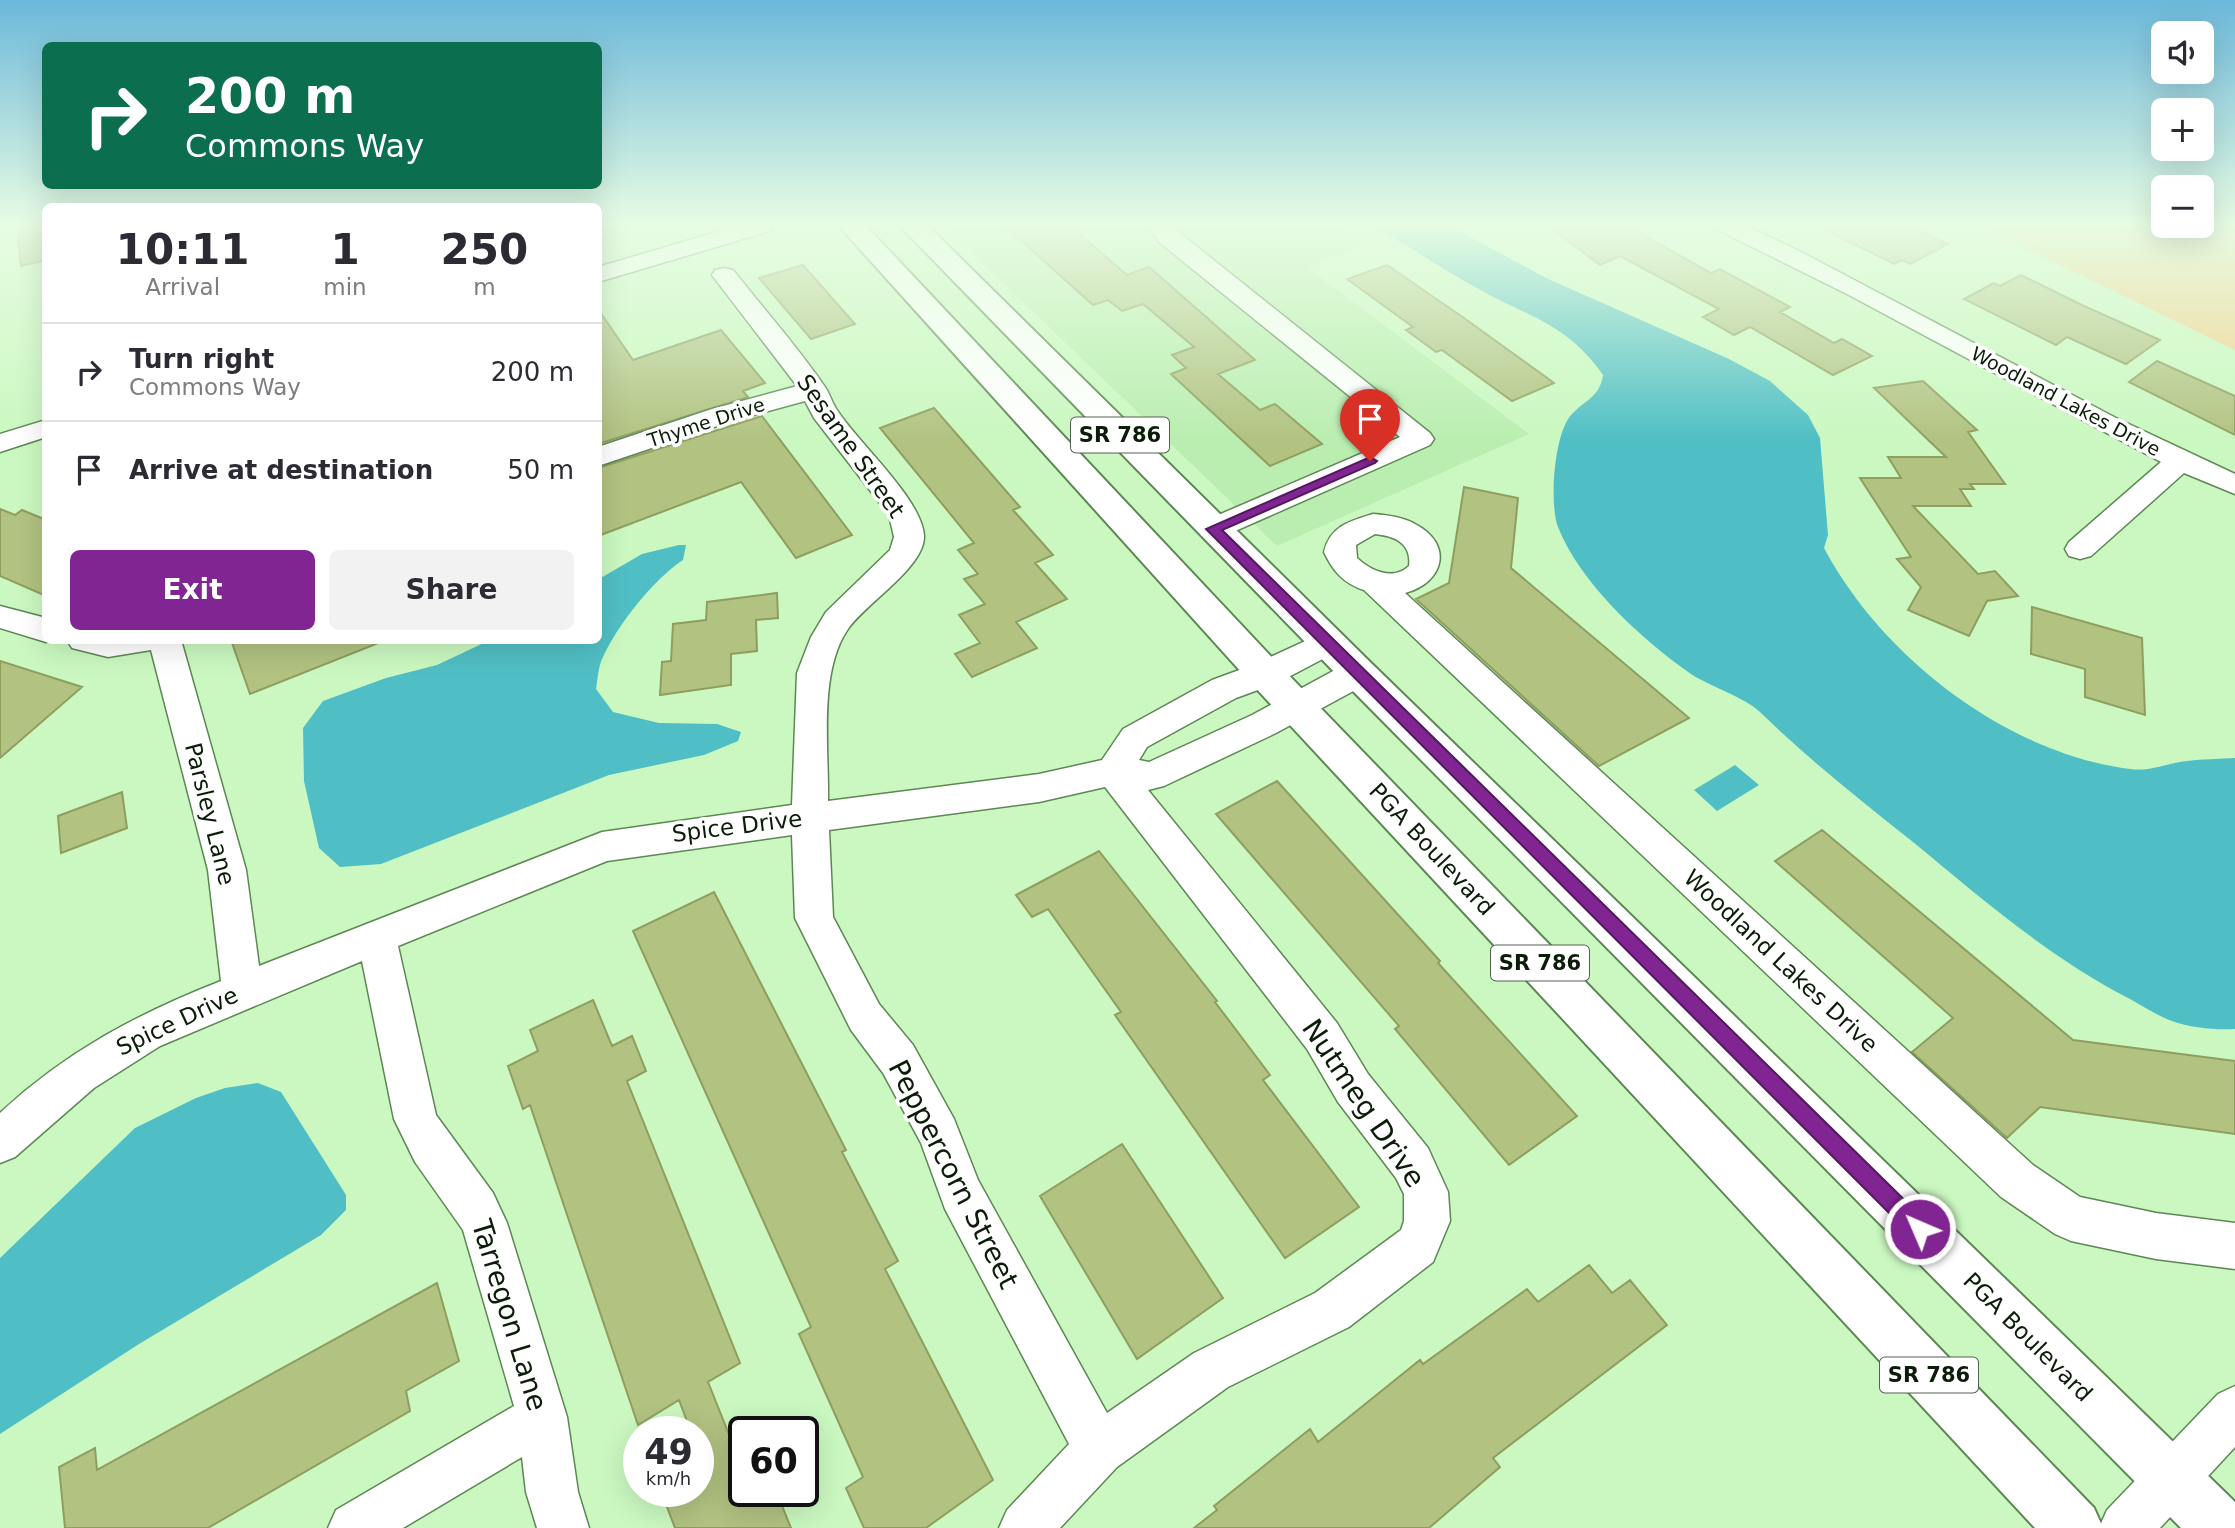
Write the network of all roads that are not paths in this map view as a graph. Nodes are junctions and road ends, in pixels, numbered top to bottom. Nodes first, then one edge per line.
1 (741, 297) edge
2 (918, 297) edge
3 (984, 297) edge
4 (1243, 297) edge
5 (1874, 297) edge
6 (814, 390) junction
7 (42, 429) edge
8 (0, 435) edge
9 (42, 438) edge
10 (0, 443) edge
11 (602, 456) edge
12 (2180, 461) junction
13 (2235, 485) edge
14 (1213, 529) junction
15 (2080, 549) dead end
16 (1375, 583) dead end
17 (0, 617) edge
18 (42, 629) edge
19 (166, 644) edge
20 (1342, 658) junction
21 (1265, 674) junction
22 (1296, 705) junction
23 (1113, 771) junction
24 (810, 817) junction
25 (376, 936) junction
26 (242, 990) junction
27 (0, 1142) edge
28 (2235, 1246) edge
29 (2235, 1411) edge
30 (542, 1417) junction
31 (1099, 1449) junction
32 (2172, 1479) junction
33 (354, 1528) edge
34 (563, 1528) edge
35 (1025, 1528) edge
36 (2074, 1528) edge
37 (2125, 1528) edge
38 (2221, 1528) edge

1 - 6 street, Sesame Street
2 - 21 main road, PGA Boulevard / SR 786
3 - 14 main road, PGA Boulevard / SR 786
4 - 14 street
5 - 12 street, Woodland Lakes Drive
6 - 11 street, Thyme Drive
6 - 24 street, Sesame Street
7 - 10 street
8 - 10 street
9 - 10 street
12 - 13 street, Woodland Lakes Drive
12 - 15 street, Woodland Lakes Drive
14 - 20 main road, PGA Boulevard / SR 786
16 - 28 street, Woodland Lakes Drive
17 - 18 street
19 - 26 street, Parsley Lane
20 - 21 street
20 - 22 street, Spice Drive
20 - 32 main road, PGA Boulevard / SR 786
21 - 22 main road, PGA Boulevard / SR 786
21 - 23 street
22 - 23 street, Spice Drive
22 - 36 main road, PGA Boulevard / SR 786
23 - 24 street, Spice Drive
23 - 31 street, Nutmeg Drive
24 - 25 street, Spice Drive
24 - 31 street, Peppercorn Street
25 - 26 street, Spice Drive
25 - 30 street, Tarregon Lane
26 - 27 street, Spice Drive
29 - 32 street
30 - 33 street
30 - 34 street, Tarregon Lane
31 - 35 street
32 - 37 street
32 - 38 main road, PGA Boulevard / SR 786

